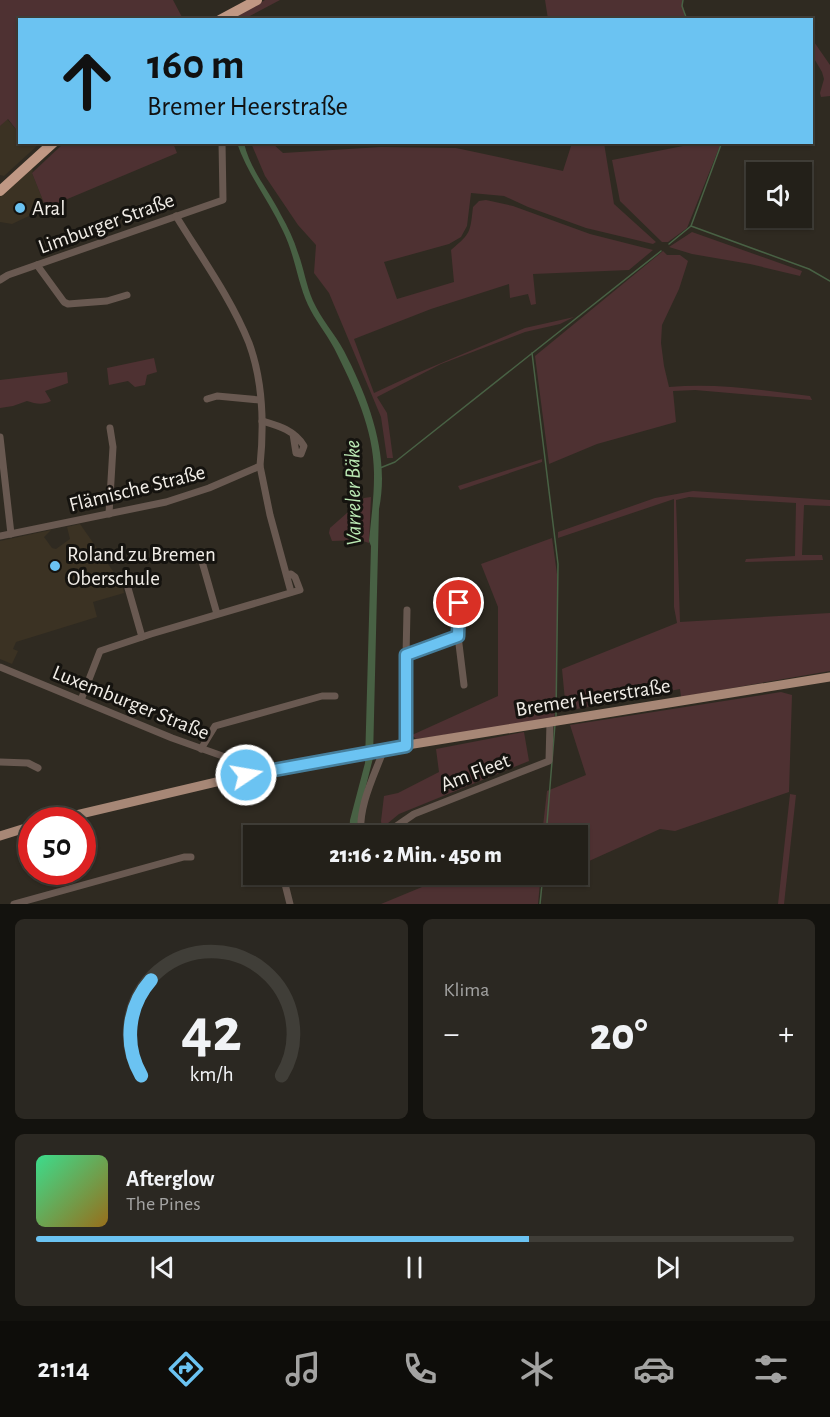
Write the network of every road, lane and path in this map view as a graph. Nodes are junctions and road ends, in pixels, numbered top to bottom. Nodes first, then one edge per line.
1 (243, 0) edge
2 (256, 0) edge
3 (215, 18) edge
4 (215, 18) edge
5 (43, 144) edge
6 (52, 144) edge
7 (222, 144) edge
8 (0, 183) edge
9 (0, 191) edge
10 (176, 216) junction
11 (37, 265) junction
12 (0, 280) edge
13 (127, 295) dead end
14 (207, 399) dead end
15 (260, 400) junction
16 (262, 421) junction
17 (110, 428) dead end
18 (293, 434) dead end
19 (0, 437) edge
20 (260, 466) junction
21 (2, 481) edge
22 (109, 514) junction
23 (11, 534) junction
24 (0, 536) edge
25 (201, 558) dead end
26 (128, 578) dead end
27 (459, 603) dead end
28 (407, 610) dead end
29 (217, 614) junction
30 (458, 636) junction
31 (142, 637) junction
32 (406, 655) junction
33 (0, 668) edge
34 (830, 677) edge
35 (464, 685) dead end
36 (335, 696) dead end
37 (81, 700) junction
38 (554, 722) junction
39 (406, 746) junction
40 (201, 749) junction
41 (384, 749) junction
42 (0, 762) edge
43 (38, 768) dead end
44 (229, 779) junction
45 (96, 810) edge
46 (362, 825) edge
47 (398, 825) edge
48 (18, 830) edge
49 (0, 834) edge
50 (191, 856) dead end
51 (286, 885) edge
52 (14, 904) edge
53 (290, 904) edge

1 - 3 highway
2 - 4 highway
5 - 8 highway
6 - 9 highway
7 - 10 street, Limburger Straße
10 - 11 street, Limburger Straße
10 - 15 street
11 - 12 street, Limburger Straße
11 - 13 street
14 - 15 street
15 - 16 street
16 - 18 street
16 - 20 street
17 - 22 street
19 - 21 street
20 - 22 street, Flämische Straße
20 - 29 street
21 - 23 street
22 - 23 street, Flämische Straße
23 - 24 street, Flämische Straße
25 - 29 street
26 - 31 street
27 - 30 street
28 - 32 street
29 - 31 street
30 - 32 street
30 - 35 street
31 - 37 street
32 - 39 street
33 - 37 street, Luxemburger Straße
34 - 38 main road, Bremer Heerstraße
36 - 40 street
37 - 40 street, Luxemburger Straße
38 - 39 main road, Bremer Heerstraße
38 - 47 street, Am Fleet
39 - 41 main road, Bremer Heerstraße
40 - 44 street, Luxemburger Straße
41 - 44 main road, Bremer Heerstraße
41 - 46 street
42 - 43 street
44 - 45 main road, Bremer Heerstraße
48 - 49 main road
50 - 52 street
51 - 53 street

